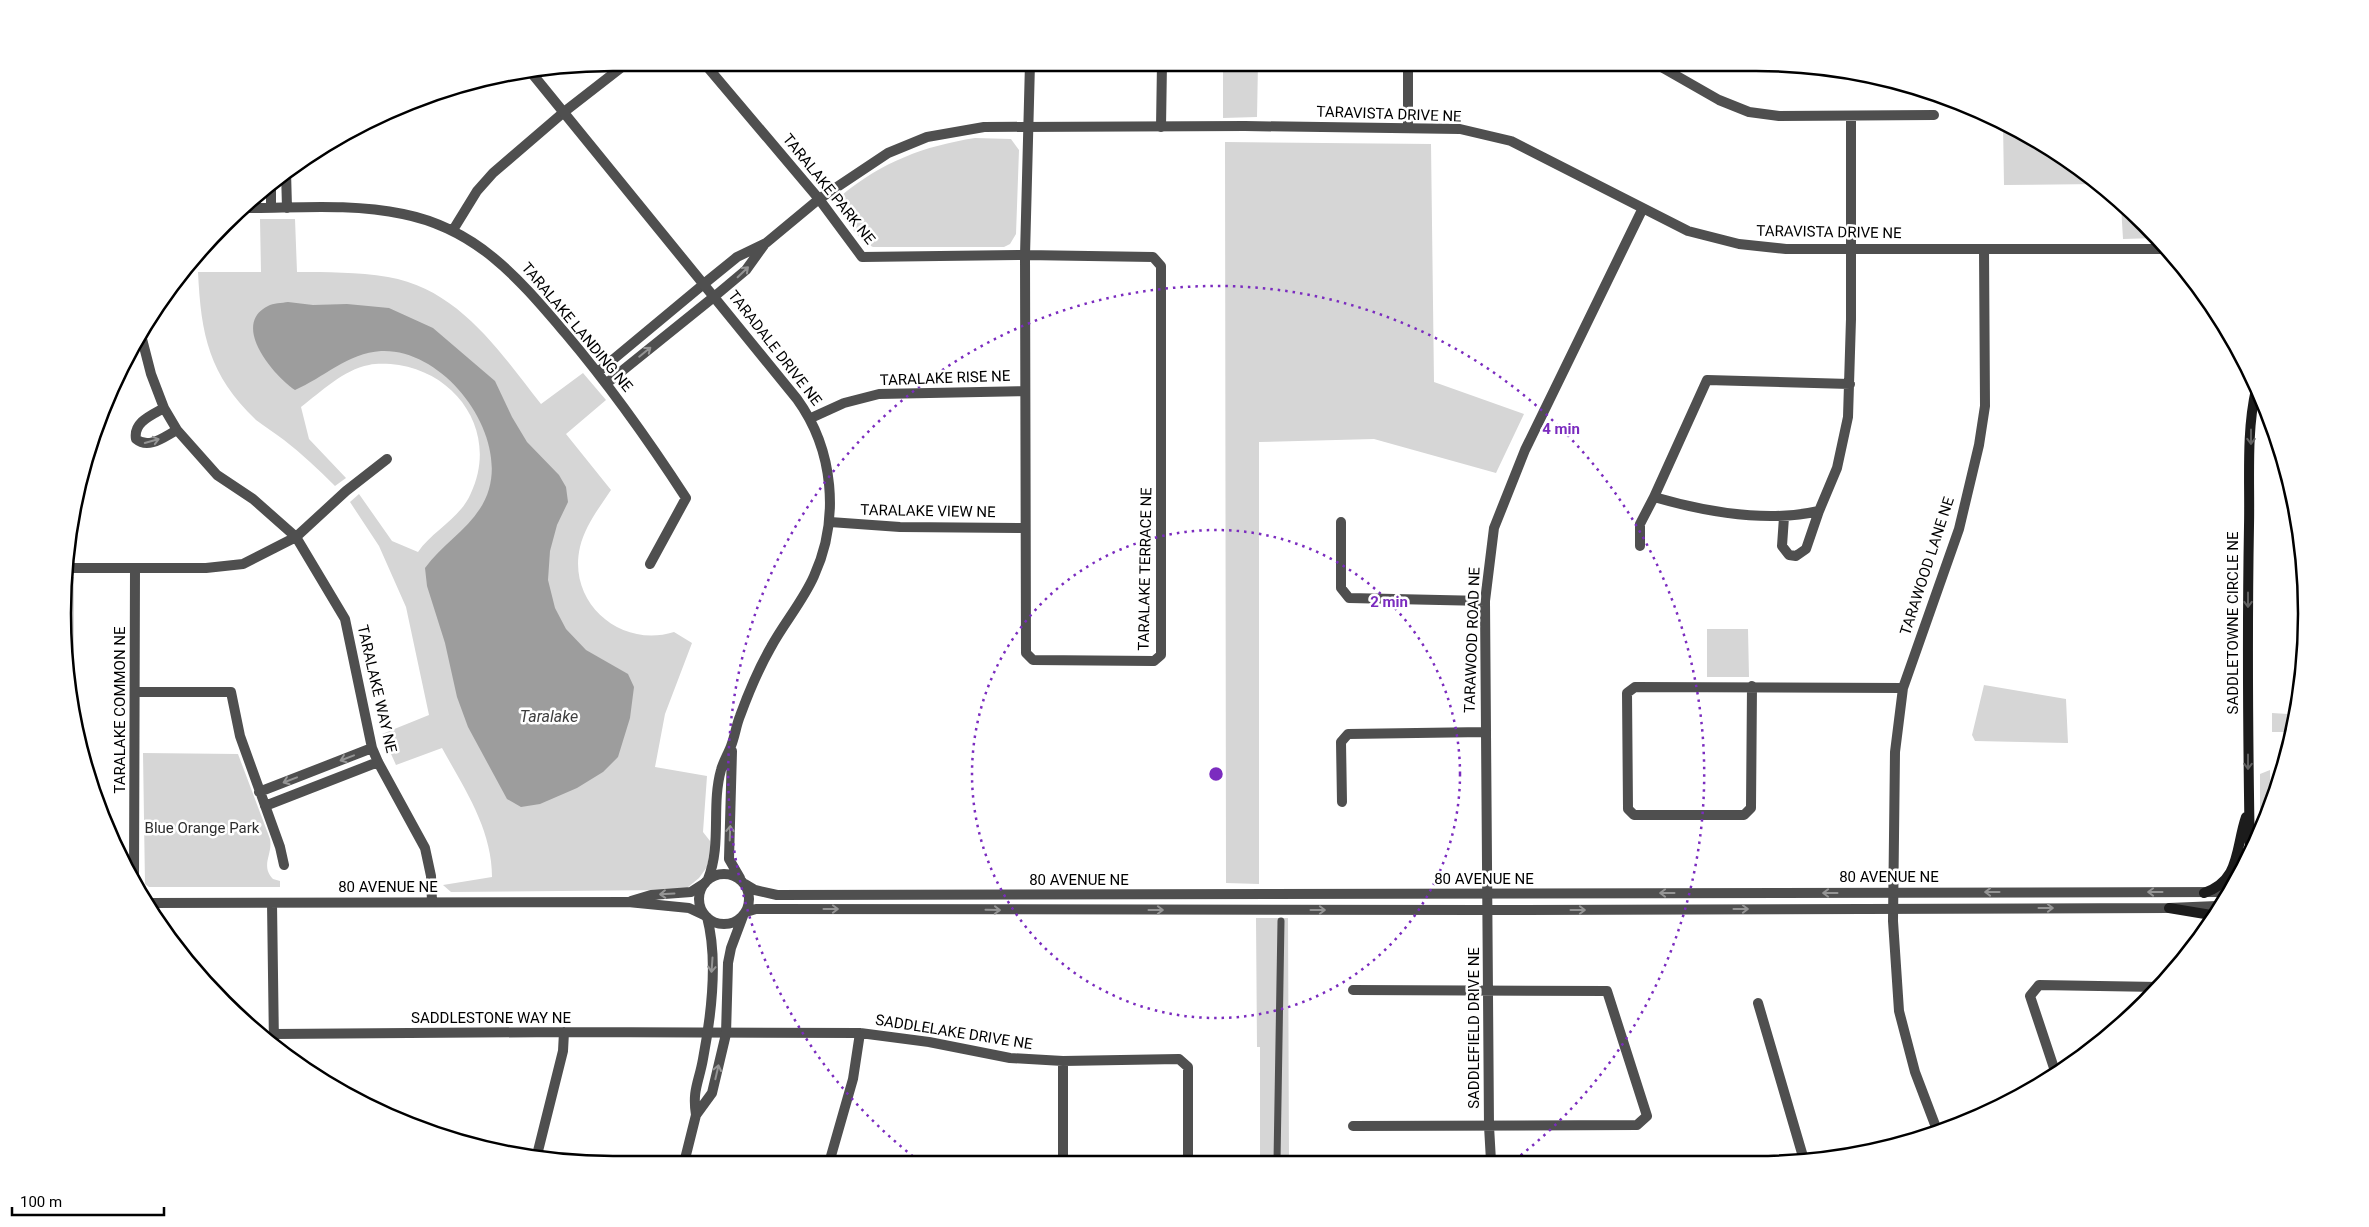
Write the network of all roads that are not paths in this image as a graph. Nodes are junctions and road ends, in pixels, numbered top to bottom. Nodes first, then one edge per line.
1 (616, 71) edge
2 (711, 71) edge
3 (1030, 71) edge
4 (1162, 71) edge
5 (1408, 71) edge
6 (1668, 71) edge
7 (535, 77) edge
8 (564, 112) junction
9 (1934, 115) dead end
10 (1851, 116) junction
11 (1162, 127) junction
12 (1408, 127) junction
13 (1029, 129) junction
14 (286, 181) edge
15 (271, 193) edge
16 (820, 199) junction
17 (254, 208) edge
18 (271, 208) junction
19 (286, 208) junction
20 (1642, 210) junction
21 (453, 230) junction
22 (766, 243) junction
23 (1851, 249) junction
24 (1984, 249) junction
25 (2157, 249) edge
26 (1025, 255) junction
27 (705, 283) junction
28 (715, 296) junction
29 (143, 344) edge
30 (598, 372) junction
31 (607, 383) junction
32 (1850, 384) junction
33 (1025, 391) junction
34 (2254, 401) edge
35 (164, 408) junction
36 (811, 418) junction
37 (177, 430) junction
38 (388, 459) dead end
39 (1654, 497) junction
40 (1819, 511) junction
41 (1784, 517) junction
42 (830, 522) junction
43 (1341, 522) dead end
44 (1025, 528) junction
45 (296, 538) junction
46 (1640, 546) dead end
47 (650, 564) dead end
48 (73, 568) edge
49 (135, 568) junction
50 (1485, 600) junction
51 (1752, 686) junction
52 (1903, 688) junction
53 (135, 692) junction
54 (1485, 732) junction
55 (732, 745) junction
56 (372, 748) junction
57 (378, 762) junction
58 (259, 792) junction
59 (1342, 802) dead end
60 (265, 806) junction
61 (2248, 812) junction
62 (2249, 837) edge
63 (284, 865) dead end
64 (134, 866) edge
65 (707, 881) junction
66 (742, 881) junction
67 (1893, 892) junction
68 (2204, 892) junction
69 (2221, 892) edge
70 (1488, 894) junction
71 (432, 902) junction
72 (628, 902) junction
73 (155, 903) edge
74 (272, 903) junction
75 (2212, 906) edge
76 (2169, 908) junction
77 (1893, 909) junction
78 (1488, 910) junction
79 (744, 914) junction
80 (2206, 914) edge
81 (705, 916) junction
82 (1281, 921) dead end
83 (2148, 987) edge
84 (1353, 990) dead end
85 (1488, 992) junction
86 (1758, 1003) dead end
87 (564, 1032) junction
88 (707, 1033) junction
89 (726, 1034) junction
90 (860, 1034) junction
91 (274, 1036) edge
92 (277, 1039) edge
93 (1063, 1061) junction
94 (2053, 1066) edge
95 (696, 1115) junction
96 (1936, 1125) edge
97 (1353, 1126) dead end
98 (1489, 1126) junction
99 (538, 1150) edge
100 (1802, 1154) edge
101 (686, 1156) edge
102 (831, 1156) edge
103 (1063, 1156) edge
104 (1188, 1156) edge
105 (1277, 1156) edge
106 (1491, 1156) edge

1 - 8 street
2 - 16 street, TARALAKE PARK NE
3 - 13 street, TARALAKE TERRACE NE
4 - 11 street
5 - 12 street
6 - 10 street
7 - 8 street, TARADALE DRIVE NE
8 - 21 street
8 - 27 street, TARADALE DRIVE NE
9 - 10 street
10 - 23 street
11 - 12 street, TARAVISTA DRIVE NE
11 - 13 street, TARAVISTA DRIVE NE
12 - 20 street, TARAVISTA DRIVE NE
13 - 16 street, TARAVISTA DRIVE NE
13 - 26 street, TARALAKE TERRACE NE
14 - 19 street
15 - 18 street
16 - 22 street, TARAVISTA DRIVE NE
16 - 26 street, TARALAKE PARK NE
17 - 18 street, TARALAKE LANDING NE
18 - 19 street, TARALAKE LANDING NE
19 - 21 street, TARALAKE LANDING NE
20 - 23 street, TARAVISTA DRIVE NE
20 - 50 street, TARAWOOD ROAD NE
21 - 30 street, TARALAKE LANDING NE
22 - 27 street, TARAVISTA DRIVE NE
28 -> 22 street, TARAVISTA DRIVE NE
23 - 24 street, TARAVISTA DRIVE NE
23 - 32 street
24 - 25 street, TARAVISTA DRIVE NE
24 - 52 street, TARAWOOD LANE NE
26 - 33 street, TARALAKE TERRACE NE
26 - 44 street, TARALAKE TERRACE NE
27 - 28 street, TARADALE DRIVE NE
27 - 30 street, TARAVISTA DRIVE NE
31 -> 28 street, TARAVISTA DRIVE NE
28 - 36 street, TARADALE DRIVE NE
29 - 35 street, TARALAKE WAY NE
30 - 31 street, TARALAKE LANDING NE
31 - 47 street, TARALAKE LANDING NE
32 - 39 street
32 - 40 street
33 - 36 street, TARALAKE RISE NE
33 - 44 street, TARALAKE TERRACE NE
34 -> 61 main road, SADDLETOWNE CIRCLE NE
35 - 37 street, TARALAKE WAY NE
35 -> 37 street
36 - 42 street, TARADALE DRIVE NE
37 - 45 street, TARALAKE WAY NE
38 - 45 street
39 - 41 street
39 - 46 street
40 - 41 street
40 - 41 street
42 - 44 street, TARALAKE VIEW NE
42 - 55 street, TARADALE DRIVE NE
43 - 50 street
45 - 49 street
45 - 56 street, TARALAKE WAY NE
48 - 49 street
49 - 53 street, TARALAKE COMMON NE
50 - 54 street, TARAWOOD ROAD NE
51 - 51 street
51 - 52 street
52 - 67 street, TARAWOOD LANE NE
53 - 58 street
53 - 64 street, TARALAKE COMMON NE
54 - 59 street
54 - 70 street, TARAWOOD ROAD NE
55 - 65 street, TARADALE DRIVE NE
66 -> 55 street, TARADALE DRIVE NE
56 - 57 street, TARALAKE WAY NE
56 -> 58 street
57 - 60 street
57 - 71 street, TARALAKE WAY NE
58 - 60 street
60 - 63 street
61 - 62 main road, SADDLETOWNE CIRCLE NE
61 - 68 main road
65 - 66 street
65 -> 72 street, 80 AVENUE NE
65 - 81 street
66 - 70 street, 80 AVENUE NE
66 - 79 street
68 -> 67 street, 80 AVENUE NE
67 -> 70 street, 80 AVENUE NE
67 - 77 street, TARAWOOD LANE NE
68 - 69 street, 80 AVENUE NE
70 - 78 street, SADDLEFIELD DRIVE NE
71 - 72 street, 80 AVENUE NE
71 - 74 street, 80 AVENUE NE
72 - 81 street, 80 AVENUE NE
73 - 74 street, 80 AVENUE NE
74 - 91 street
75 - 76 street, 80 AVENUE NE
77 -> 76 street, 80 AVENUE NE
76 - 80 main road
78 -> 77 street, 80 AVENUE NE
77 - 96 street, TARAWOOD LANE NE
79 -> 78 street, 80 AVENUE NE
78 - 85 street, SADDLEFIELD DRIVE NE
79 - 81 street
79 - 89 street
81 -> 88 street
82 - 105 street
83 - 94 street
84 - 85 street
85 - 98 street, SADDLEFIELD DRIVE NE
85 - 98 street
86 - 100 street
87 - 88 street, SADDLESTONE WAY NE
87 - 92 street, SADDLESTONE WAY NE
87 - 99 street
88 - 89 street, SADDLELAKE DRIVE NE
88 - 95 street
89 - 90 street, SADDLELAKE DRIVE NE
95 -> 89 street
90 - 93 street, SADDLELAKE DRIVE NE
90 - 102 street
93 - 103 street
93 - 104 street, SADDLELAKE DRIVE NE
95 - 101 street
97 - 98 street
98 - 106 street, SADDLEFIELD DRIVE NE

